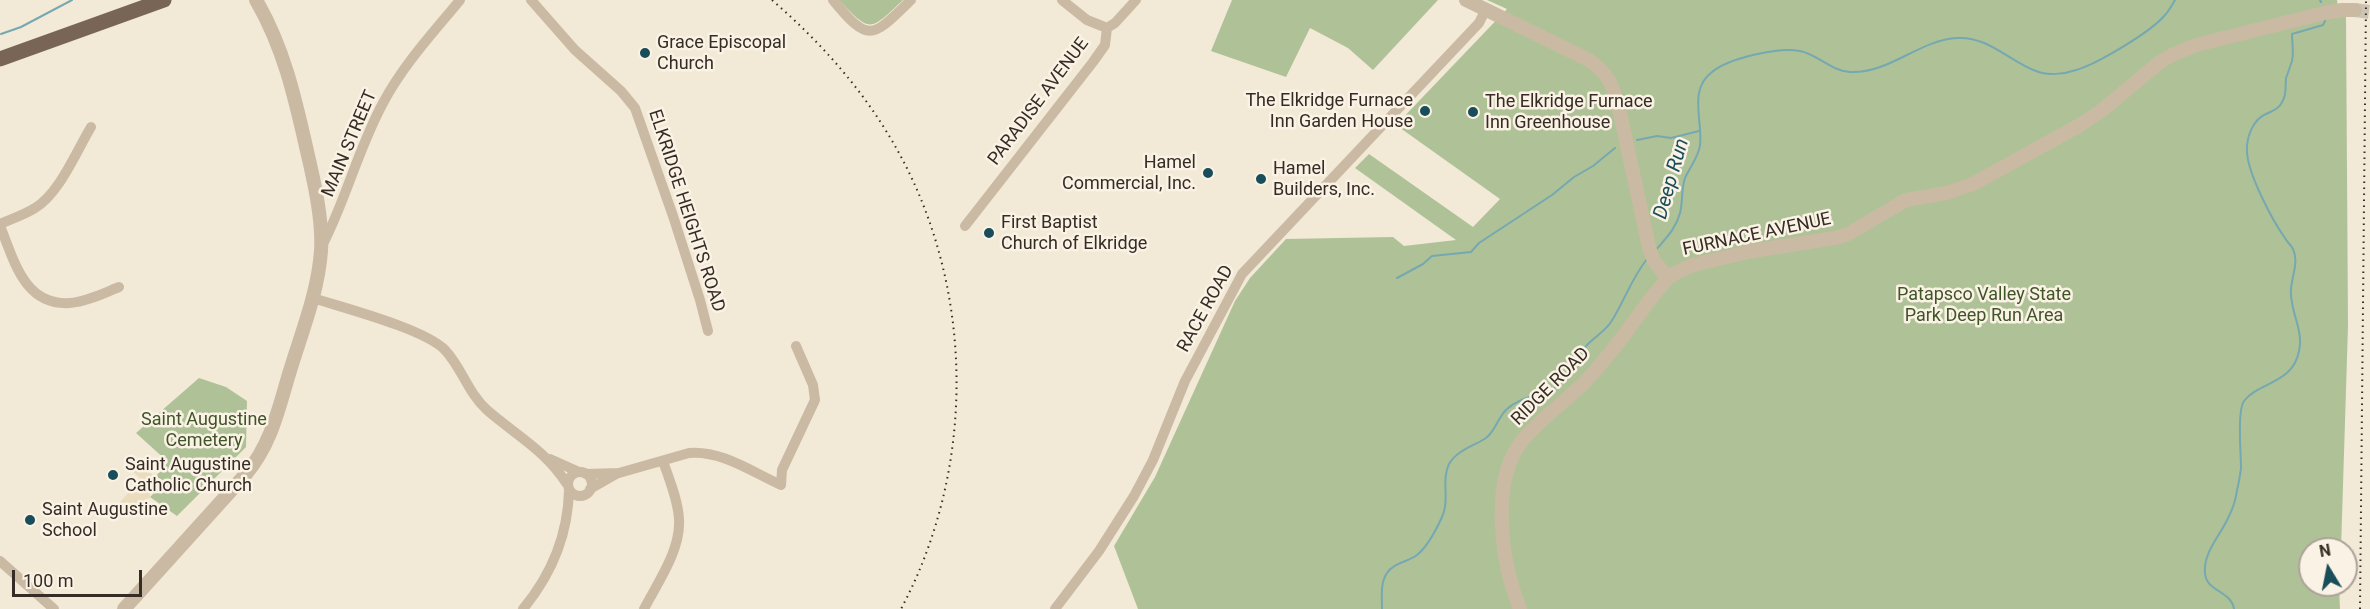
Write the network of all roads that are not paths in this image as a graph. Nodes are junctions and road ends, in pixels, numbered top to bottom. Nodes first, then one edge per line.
1 (164, 0) edge
2 (256, 0) edge
3 (460, 0) edge
4 (531, 0) edge
5 (833, 0) edge
6 (911, 0) edge
7 (1062, 0) edge
8 (1136, 0) edge
9 (1466, 0) edge
10 (1486, 9) junction
11 (2355, 10) tunnel mouth
12 (1107, 28) junction
13 (0, 59) edge
14 (91, 127) dead end
15 (0, 225) edge
16 (965, 225) dead end
17 (321, 248) junction
18 (1668, 279) junction
19 (119, 287) dead end
20 (313, 298) junction
21 (708, 331) dead end
22 (796, 346) dead end
23 (549, 459) junction
24 (663, 461) junction
25 (583, 473) junction
26 (618, 473) junction
27 (568, 487) junction
28 (589, 491) junction
29 (568, 519) junction
30 (0, 561) edge
31 (54, 609) edge
32 (124, 609) edge
33 (523, 609) edge
34 (644, 609) edge
35 (1055, 609) edge
36 (1520, 609) edge

1 - 13 main road
2 - 17 street
3 - 17 street, MAIN STREET
4 - 21 street, ELKRIDGE HEIGHTS ROAD
5 - 6 street
7 - 12 street
8 - 12 street, PARADISE AVENUE
9 - 10 street, FURNACE AVENUE
10 - 18 street, FURNACE AVENUE
10 - 35 street, RACE ROAD
11 - 18 street, FURNACE AVENUE
12 - 16 street, PARADISE AVENUE
14 - 15 street
15 - 19 street
17 - 20 street
18 - 36 street, RIDGE ROAD
20 - 23 street
20 - 32 street
22 - 24 street
23 - 25 street
23 - 27 street
24 - 26 street
24 - 34 street
25 - 26 street
25 - 27 street
25 - 28 street
26 - 28 street
27 - 28 street
27 - 29 street
28 - 29 street
29 - 33 street
30 - 31 street

